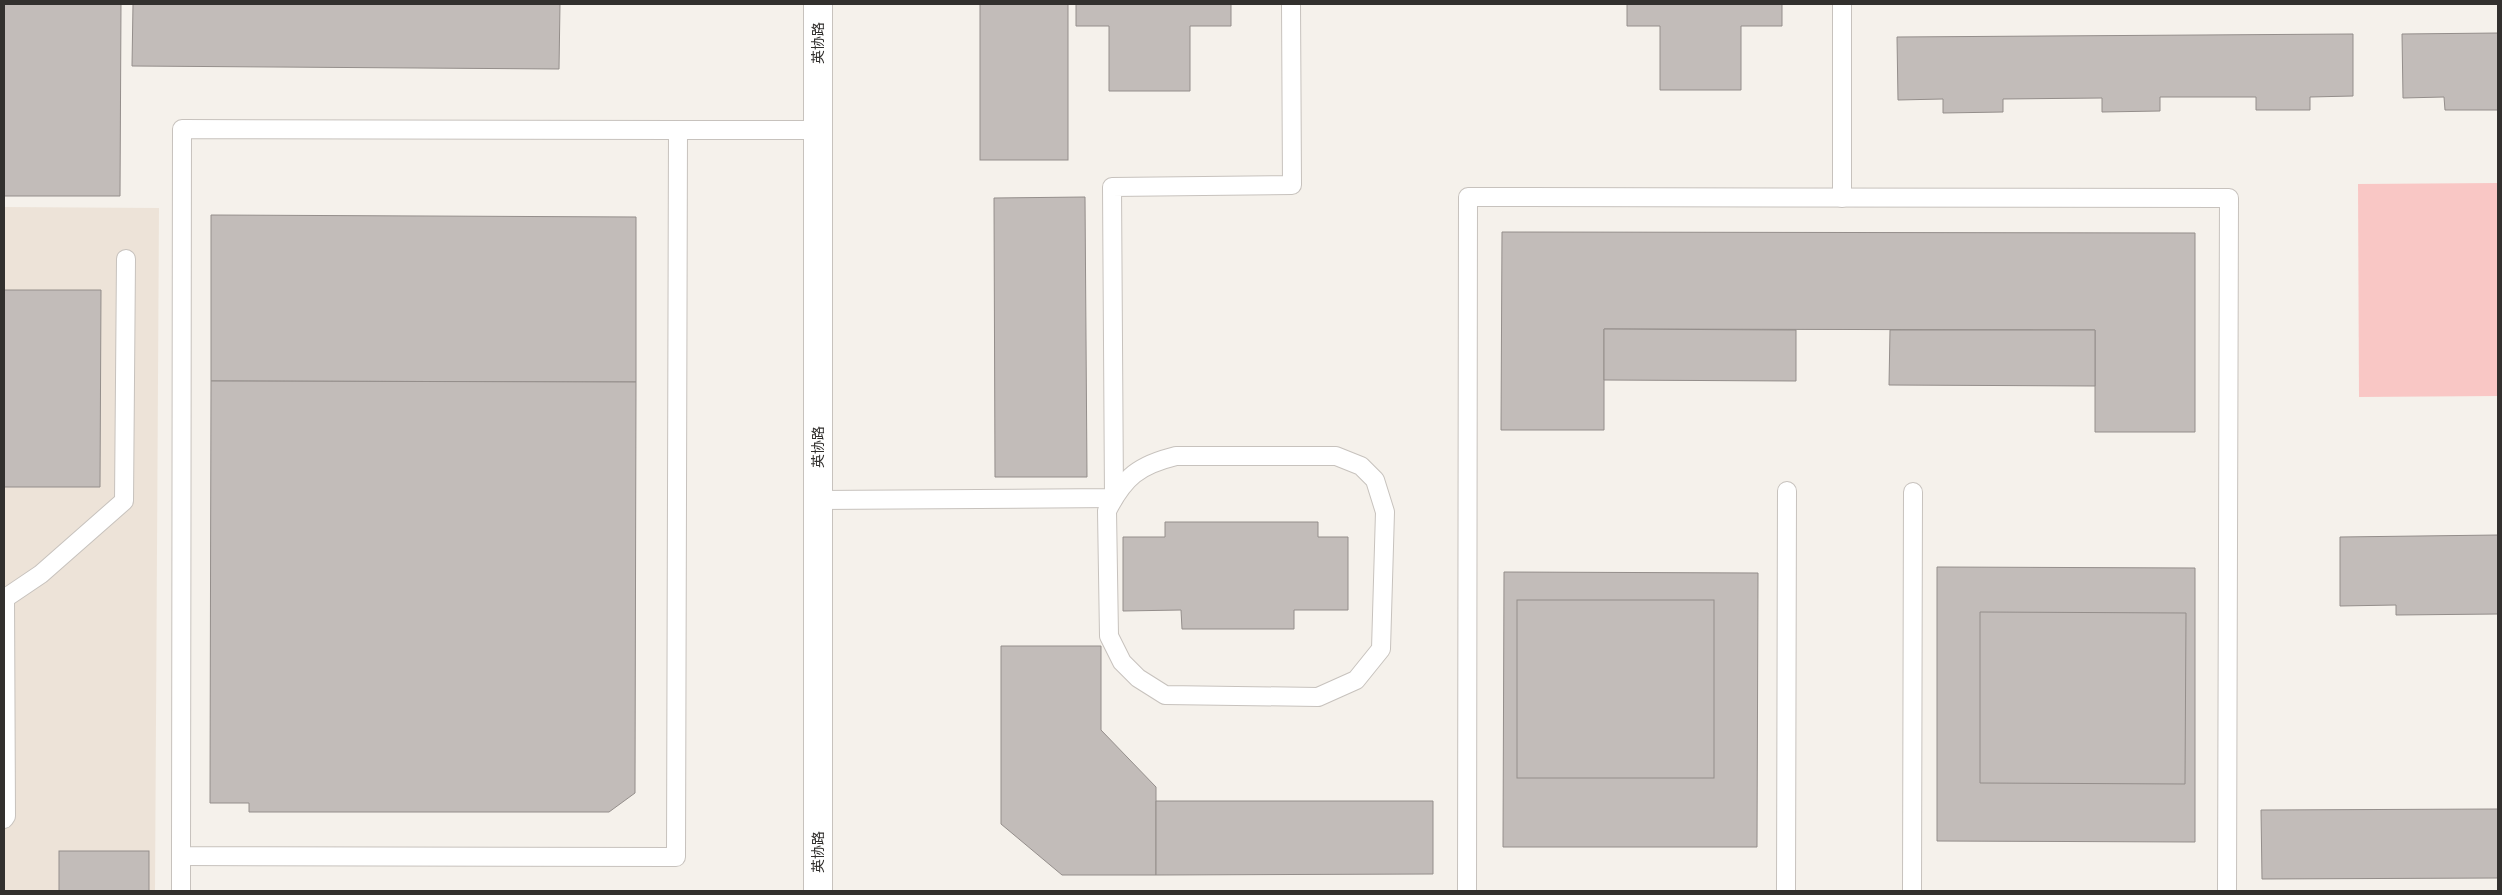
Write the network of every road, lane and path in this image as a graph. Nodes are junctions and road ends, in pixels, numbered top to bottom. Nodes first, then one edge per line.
1 (818, 4) edge
2 (1290, 4) edge
3 (1842, 4) edge
4 (678, 130) junction
5 (818, 130) junction
6 (1842, 198) junction
7 (126, 260) dead end
8 (1787, 491) dead end
9 (1913, 492) dead end
10 (1114, 498) junction
11 (818, 500) junction
12 (4, 599) edge
13 (4, 819) edge
14 (181, 856) junction
15 (182, 891) edge
16 (818, 891) edge
17 (1467, 891) edge
18 (1786, 891) edge
19 (1912, 891) edge
20 (2227, 891) edge

1 - 5 street, 英协路
2 - 10 lane
3 - 6 lane
4 - 5 lane
4 - 14 lane
4 - 14 lane
5 - 11 street, 英协路
6 - 17 lane
6 - 20 lane
7 - 12 lane
8 - 18 lane
9 - 19 lane
10 - 10 lane
10 - 11 lane
11 - 16 street, 英协路
12 - 13 lane
14 - 15 lane

